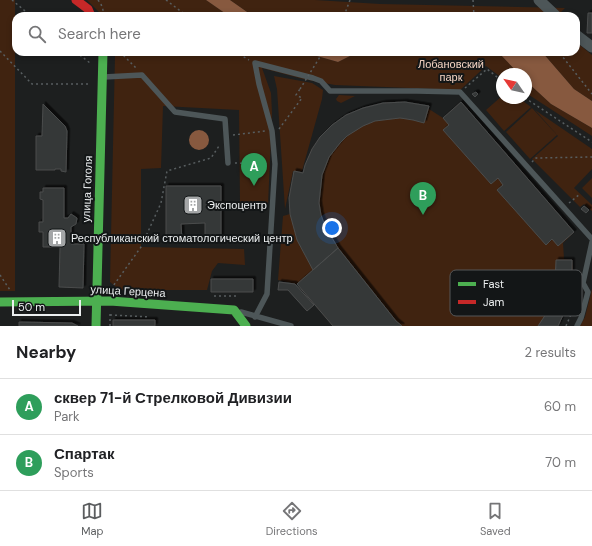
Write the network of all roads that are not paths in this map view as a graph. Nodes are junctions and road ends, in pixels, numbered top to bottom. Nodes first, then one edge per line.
1 (76, 0) edge
2 (539, 0) edge
3 (89, 12) edge
4 (552, 12) edge
5 (580, 38) edge
6 (592, 47) edge
7 (103, 56) edge
8 (102, 77) junction
9 (228, 163) road end
10 (592, 239) edge
11 (592, 242) edge
12 (96, 301) junction
13 (0, 302) edge
14 (234, 310) junction
15 (582, 314) edge
16 (255, 316) junction
17 (582, 316) edge
18 (96, 326) edge
19 (246, 326) edge
20 (290, 326) edge
21 (577, 326) edge

1 - 3 main road
2 - 4 street
5 - 6 street
7 - 8 main road, улица Гоголя
8 - 9 lane
8 - 12 main road, улица Гоголя
10 - 16 lane
11 - 15 lane
12 - 13 main road, улица Герцена
12 - 14 main road, улица Герцена
12 - 18 main road, улица Гоголя
14 - 16 lane
14 - 19 main road
16 - 20 lane
17 - 21 lane

